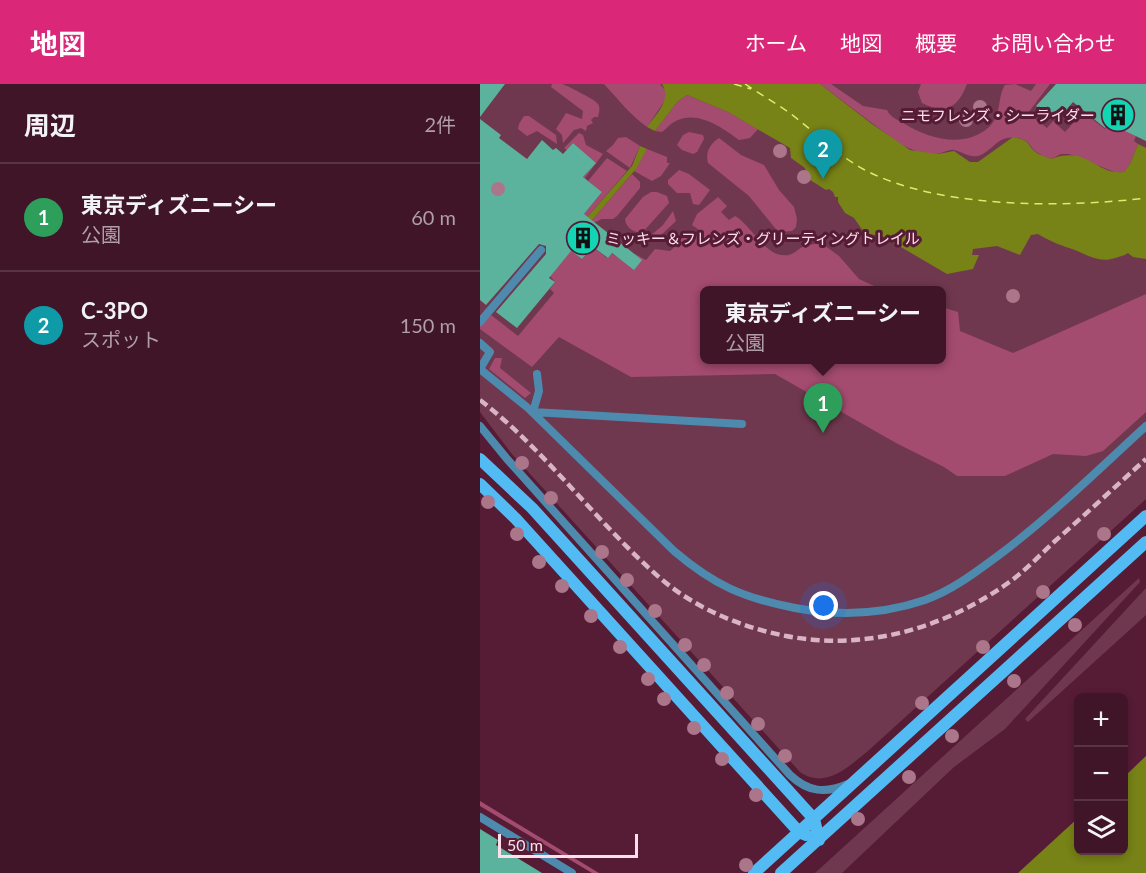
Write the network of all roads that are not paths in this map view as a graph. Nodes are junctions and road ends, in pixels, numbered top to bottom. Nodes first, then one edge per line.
1 (541, 250) dead end
2 (480, 322) edge
3 (480, 343) edge
4 (537, 374) dead end
5 (533, 412) junction
6 (742, 424) dead end
7 (480, 426) edge
8 (1146, 426) edge
9 (480, 459) edge
10 (480, 484) edge
11 (1146, 516) edge
12 (1146, 542) edge
13 (858, 779) junction
14 (480, 817) edge
15 (814, 819) junction
16 (799, 832) junction
17 (819, 840) junction
18 (572, 873) edge
19 (754, 873) edge
20 (781, 873) edge

1 - 2 lane
3 - 5 lane
4 - 5 lane
5 - 6 lane
5 - 8 lane
7 - 13 lane
9 - 15 street
10 - 16 street
11 - 13 street
12 - 17 street
13 - 15 street
14 - 18 lane
15 - 16 street
15 - 17 street
16 - 17 street
16 - 19 street
17 - 20 street

